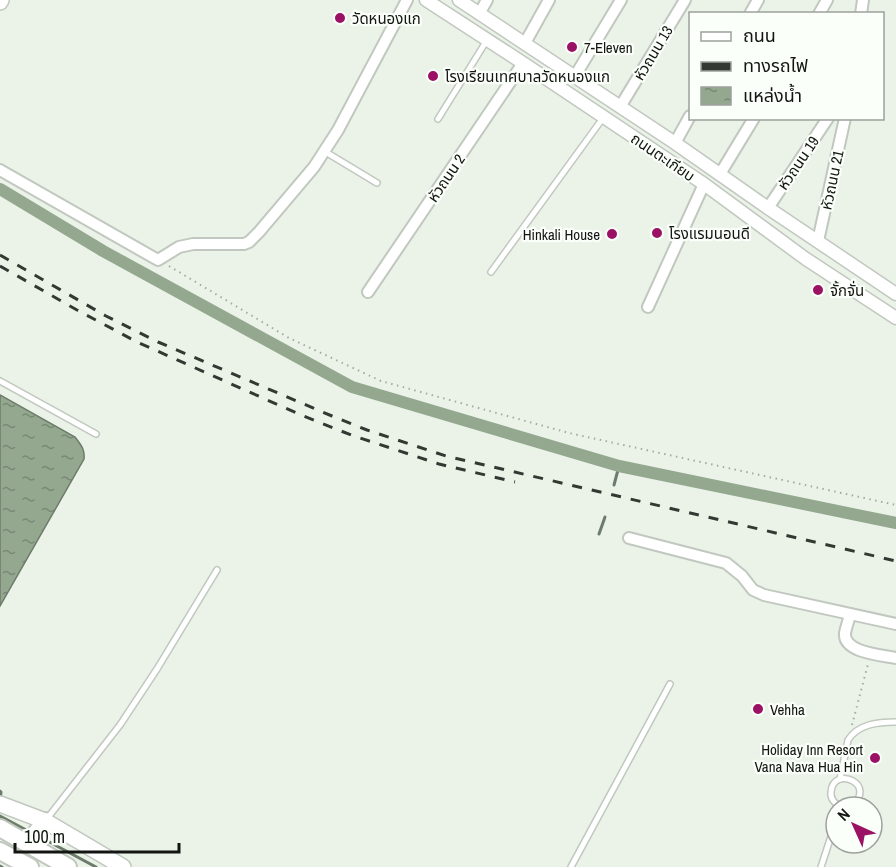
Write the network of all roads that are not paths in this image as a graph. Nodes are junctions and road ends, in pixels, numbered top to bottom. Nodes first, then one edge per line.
1 (407, 0) edge
2 (426, 0) edge
3 (459, 0) edge
4 (487, 0) edge
5 (549, 0) edge
6 (621, 0) edge
7 (685, 0) edge
8 (479, 14) junction
9 (487, 40) junction
10 (525, 43) junction
11 (523, 63) junction
12 (575, 76) junction
13 (620, 107) junction
14 (604, 117) junction
15 (689, 118) edge
16 (438, 119) dead end
17 (753, 120) edge
18 (827, 120) edge
19 (845, 120) edge
20 (675, 143) junction
21 (324, 152) junction
22 (0, 170) edge
23 (720, 174) junction
24 (377, 183) dead end
25 (704, 184) junction
26 (749, 194) junction
27 (768, 208) junction
28 (738, 210) junction
29 (818, 241) junction
30 (806, 259) junction
31 (491, 272) dead end
32 (368, 292) dead end
33 (896, 294) edge
34 (648, 307) dead end
35 (896, 318) edge
36 (0, 381) edge
37 (96, 434) dead end
38 (629, 538) dead end
39 (217, 570) dead end
40 (850, 614) junction
41 (896, 624) edge
42 (896, 658) edge
43 (670, 684) dead end
44 (896, 722) edge
45 (840, 778) junction
46 (831, 795) edge
47 (859, 795) edge
48 (0, 804) edge
49 (0, 828) edge
50 (36, 833) junction
51 (0, 850) edge
52 (30, 867) edge
53 (68, 867) edge
54 (123, 867) edge
55 (571, 867) edge

1 - 21 street
2 - 9 street, ถนนตะเกียบ
3 - 8 street, ถนนตะเกียบ
4 - 8 street
5 - 10 street
6 - 12 street
7 - 13 street, หัวถนน 13
8 - 10 street, ถนนตะเกียบ
9 - 11 street, ถนนตะเกียบ
9 - 16 lane
10 - 12 street, ถนนตะเกียบ
11 - 14 street, ถนนตะเกียบ
11 - 32 street, หัวถนน 2
12 - 13 street, ถนนตะเกียบ
13 - 20 street, ถนนตะเกียบ
14 - 25 street, ถนนตะเกียบ
14 - 31 lane
15 - 20 street
17 - 23 street
18 - 27 street, หัวถนน 19
19 - 29 street, หัวถนน 21
20 - 23 street, ถนนตะเกียบ
21 - 22 street
21 - 24 lane
23 - 26 street, ถนนตะเกียบ
25 - 28 street, ถนนตะเกียบ
25 - 34 street
26 - 27 street, ถนนตะเกียบ
26 - 28 street
27 - 29 street, ถนนตะเกียบ
28 - 30 street, ถนนตะเกียบ
29 - 30 street
29 - 33 street, ถนนตะเกียบ
30 - 35 street, ถนนตะเกียบ
36 - 37 lane
38 - 40 street
39 - 50 lane
40 - 41 street
40 - 42 street
43 - 55 lane
44 - 45 lane
45 - 46 lane
45 - 47 lane
48 - 50 main road
49 - 50 main road
50 - 53 main road
50 - 54 main road
51 - 52 main road

